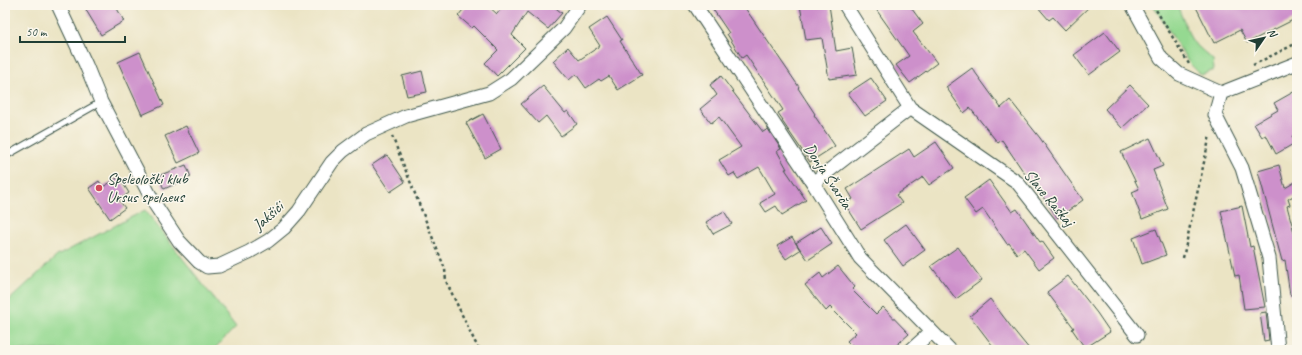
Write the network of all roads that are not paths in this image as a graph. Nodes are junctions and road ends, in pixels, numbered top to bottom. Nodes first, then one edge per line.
1 (58, 5) edge
2 (580, 5) edge
3 (695, 5) edge
4 (845, 5) edge
5 (1132, 5) edge
6 (1297, 63) edge
7 (1221, 93) junction
8 (102, 102) junction
9 (910, 108) junction
10 (7, 155) dead end
11 (813, 184) junction
12 (931, 332) junction
13 (1137, 335) dead end
14 (911, 350) edge
15 (950, 350) edge
16 (1278, 350) edge

1 - 8 street, Jakšići
2 - 8 street, Jakšići
3 - 11 street, Donja Švarča
4 - 9 street, Slave Raškaj
5 - 7 street
6 - 7 street
7 - 16 street
8 - 10 lane
9 - 11 street
9 - 13 street, Slave Raškaj
11 - 12 street, Donja Švarča
12 - 14 street
12 - 15 street, Donja Švarča

